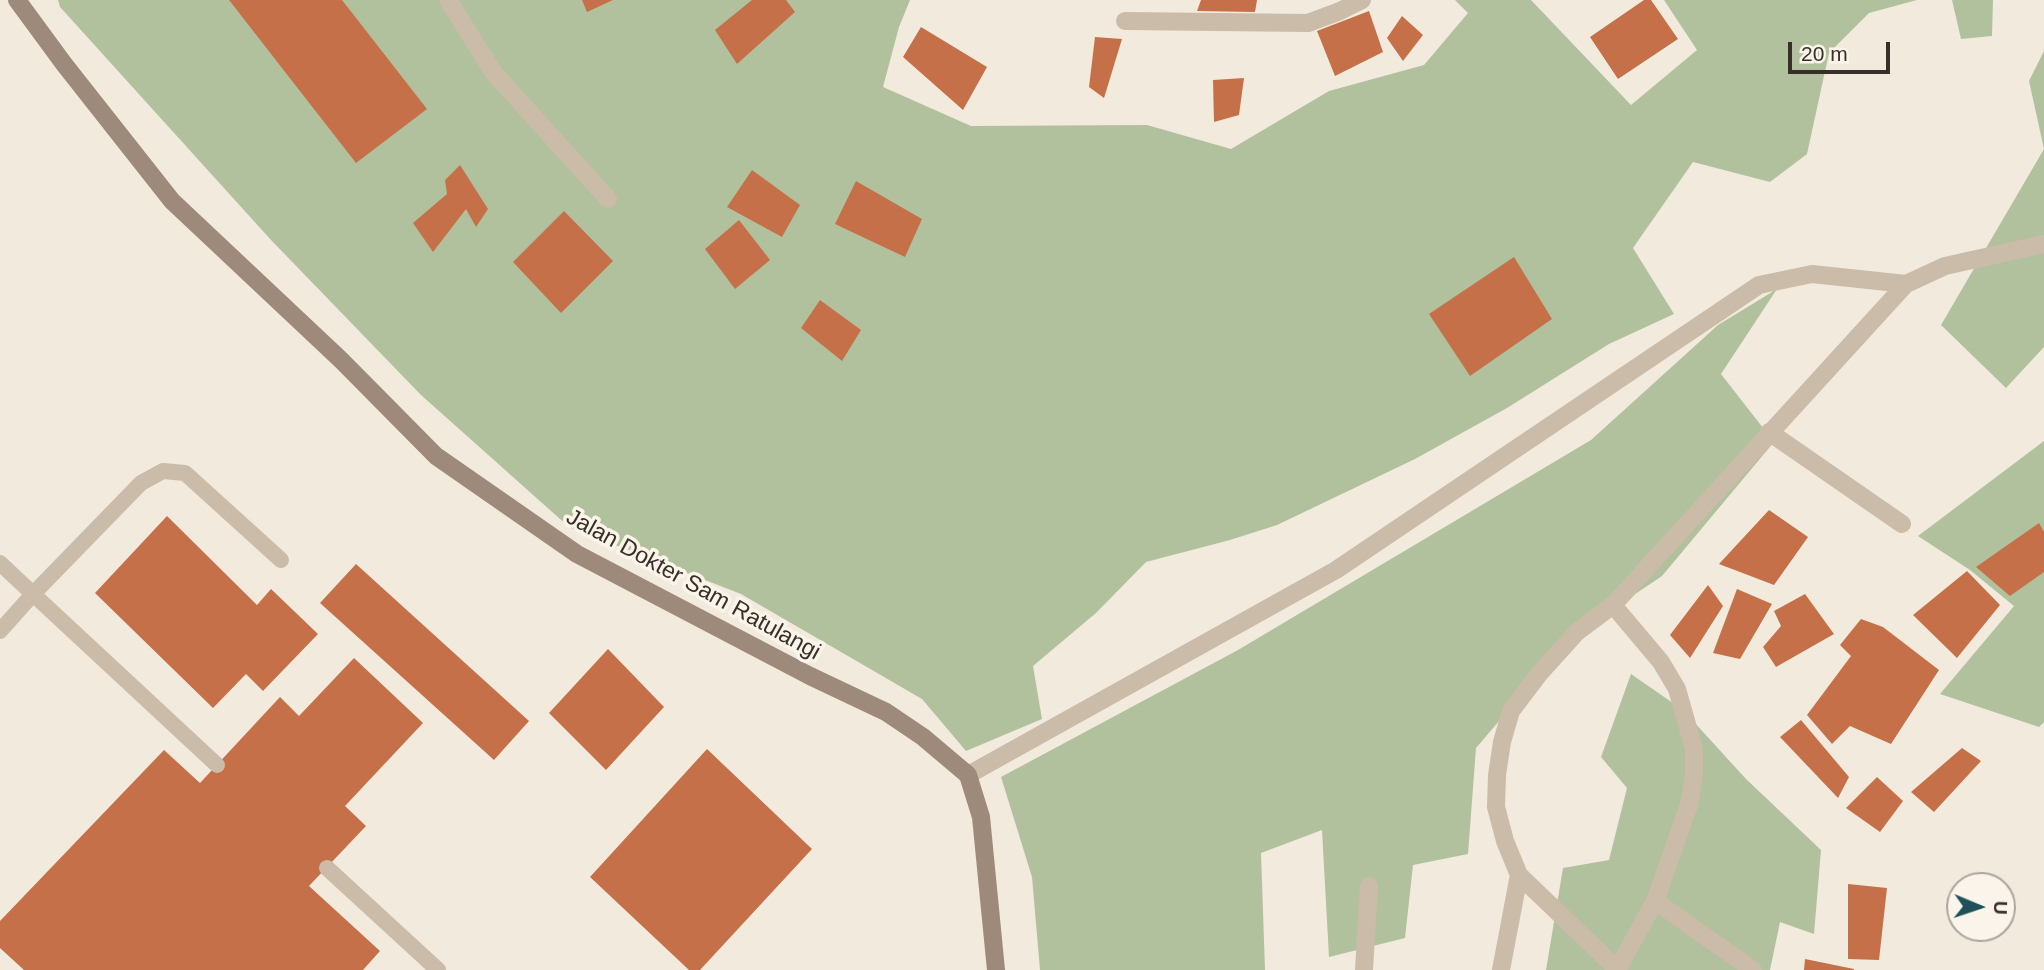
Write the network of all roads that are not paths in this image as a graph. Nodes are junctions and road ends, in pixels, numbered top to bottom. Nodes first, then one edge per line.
1 (17, 0) edge
2 (448, 0) edge
3 (1362, 0) edge
4 (1125, 21) dead end
5 (608, 199) dead end
6 (2044, 244) edge
7 (1906, 284) junction
8 (1769, 432) junction
9 (1902, 524) dead end
10 (281, 560) dead end
11 (0, 563) edge
12 (33, 594) junction
13 (1613, 605) junction
14 (0, 631) edge
15 (217, 765) dead end
16 (968, 775) junction
17 (327, 869) dead end
18 (1519, 875) junction
19 (1369, 886) dead end
20 (1655, 901) junction
21 (1616, 969) edge
22 (438, 970) edge
23 (996, 970) edge
24 (1364, 970) edge
25 (1501, 970) edge
26 (1753, 970) edge

1 - 16 main road, Jalan Dokter Sam Ratulangi
2 - 5 street
3 - 4 street
6 - 7 street
7 - 8 street
7 - 16 street
8 - 9 street
8 - 13 street
10 - 12 lane
11 - 12 lane
12 - 14 lane
12 - 15 lane
13 - 18 street
13 - 20 street
16 - 23 main road
17 - 22 lane
18 - 21 street
18 - 25 street
19 - 24 street
20 - 21 street
20 - 26 street

